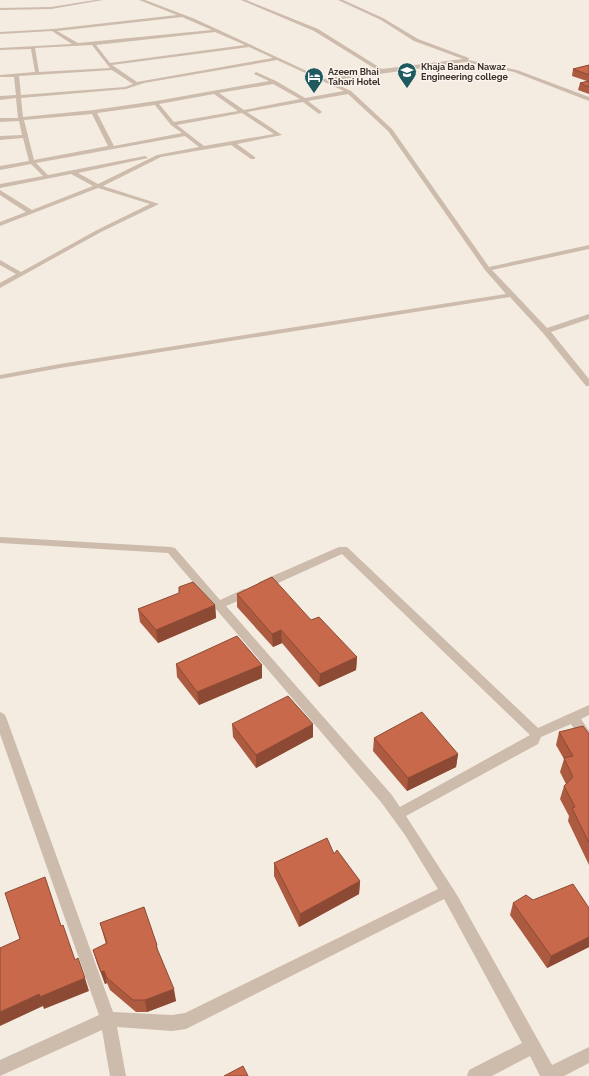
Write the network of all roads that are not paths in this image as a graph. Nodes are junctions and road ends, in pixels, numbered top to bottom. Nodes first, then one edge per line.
1 (101, 0) edge
2 (141, 0) edge
3 (243, 0) edge
4 (340, 0) edge
5 (0, 10) edge
6 (182, 16) junction
7 (53, 30) junction
8 (216, 31) junction
9 (0, 33) edge
10 (93, 44) junction
11 (77, 45) junction
12 (250, 46) junction
13 (33, 48) junction
14 (0, 49) edge
15 (277, 59) junction
16 (466, 61) junction
17 (112, 66) junction
18 (380, 71) junction
19 (256, 73) dead end
20 (37, 74) junction
21 (16, 75) junction
22 (0, 76) edge
23 (325, 80) junction
24 (274, 82) junction
25 (136, 84) junction
26 (349, 92) junction
27 (215, 93) junction
28 (18, 96) junction
29 (0, 98) edge
30 (589, 99) edge
31 (304, 100) junction
32 (156, 103) junction
33 (242, 111) junction
34 (94, 112) junction
35 (319, 112) dead end
36 (21, 119) junction
37 (0, 120) edge
38 (173, 124) junction
39 (186, 134) junction
40 (26, 136) junction
41 (0, 138) edge
42 (232, 143) junction
43 (112, 148) junction
44 (203, 148) junction
45 (159, 156) junction
46 (253, 158) dead end
47 (32, 162) junction
48 (0, 168) edge
49 (72, 172) junction
50 (47, 177) junction
51 (0, 186) edge
52 (98, 186) junction
53 (0, 192) edge
54 (31, 212) junction
55 (0, 224) edge
56 (589, 247) edge
57 (0, 262) edge
58 (487, 269) junction
59 (20, 274) junction
60 (0, 286) edge
61 (511, 295) junction
62 (589, 316) edge
63 (546, 331) junction
64 (0, 377) edge
65 (589, 384) edge
66 (0, 540) edge
67 (219, 605) junction
68 (589, 710) edge
69 (0, 717) edge
70 (573, 717) junction
71 (537, 734) junction
72 (589, 741) edge
73 (398, 814) junction
74 (447, 891) junction
75 (108, 1019) junction
76 (533, 1046) junction
77 (589, 1055) edge
78 (0, 1068) edge
79 (118, 1076) edge
80 (475, 1076) edge
81 (549, 1076) edge

1 - 5 street
2 - 6 street
3 - 18 street
4 - 16 street
6 - 7 street
6 - 8 street
7 - 9 street
7 - 11 street
8 - 10 street
8 - 12 street
10 - 11 street
10 - 17 street
11 - 13 street
12 - 15 street
12 - 17 street
13 - 14 street
13 - 20 street
15 - 23 street
15 - 25 street
16 - 18 street
16 - 30 street
17 - 20 street
17 - 25 street
18 - 23 street
19 - 24 street
20 - 21 street
21 - 22 street
21 - 28 street
23 - 26 street
24 - 27 street
24 - 31 street
25 - 28 street
26 - 31 street
26 - 58 street
27 - 32 street
27 - 33 street
28 - 29 street
28 - 36 street
31 - 33 street
31 - 35 street
32 - 34 street
32 - 38 street
33 - 38 street
33 - 42 street
34 - 36 street
34 - 43 street
36 - 37 street
36 - 40 street
38 - 39 street
39 - 43 street
39 - 44 street
40 - 41 street
40 - 47 street
42 - 44 street
42 - 46 street
43 - 47 street
44 - 45 street
45 - 49 street
45 - 52 street
47 - 48 street
47 - 50 street
49 - 50 street
49 - 52 street
50 - 51 street
52 - 54 street
52 - 59 street
53 - 54 street
54 - 55 street
56 - 58 street
57 - 59 street
58 - 61 street
59 - 60 street
61 - 63 street
61 - 64 street
62 - 63 street
63 - 65 street
66 - 67 street
67 - 71 street
67 - 73 street
68 - 70 street
69 - 75 street
70 - 71 street
70 - 72 street
71 - 73 street
73 - 74 street
74 - 75 street
74 - 76 street
75 - 78 street
75 - 79 street
76 - 80 street
76 - 81 street
77 - 81 street

